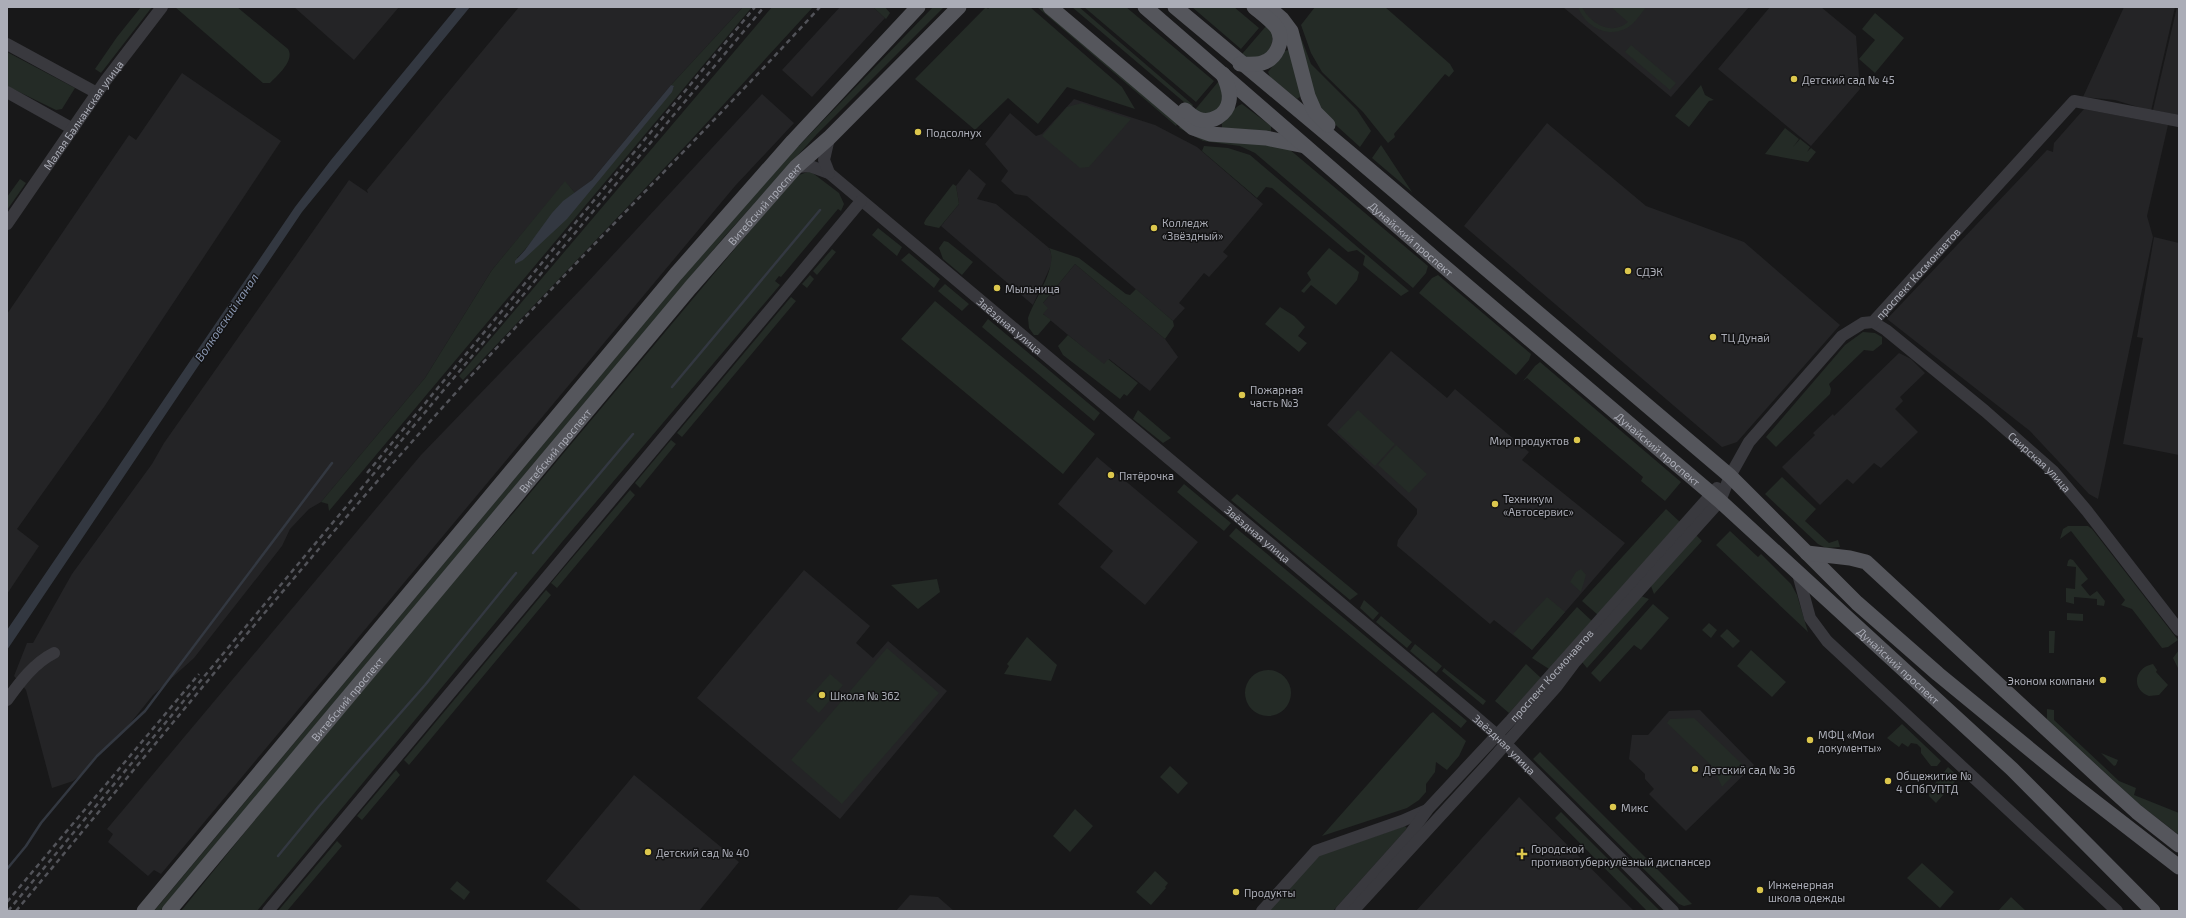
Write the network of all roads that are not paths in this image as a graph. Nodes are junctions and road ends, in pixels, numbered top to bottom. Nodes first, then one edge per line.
1 (162, 7) edge
2 (918, 7) edge
3 (959, 7) edge
4 (1050, 7) edge
5 (1065, 7) edge
6 (1145, 7) edge
7 (1175, 7) edge
8 (1254, 7) edge
9 (1268, 7) edge
10 (7, 44) edge
11 (1240, 64) junction
12 (1223, 74) junction
13 (7, 92) edge
14 (97, 93) junction
15 (2179, 122) edge
16 (73, 129) junction
17 (829, 138) junction
18 (1306, 146) junction
19 (1351, 154) junction
20 (796, 168) junction
21 (829, 173) junction
22 (861, 201) junction
23 (7, 224) edge
24 (1873, 322) junction
25 (1730, 476) junction
26 (1715, 498) junction
27 (1807, 553) junction
28 (1798, 574) junction
29 (2179, 630) edge
30 (54, 653) dead end
31 (7, 700) edge
32 (1501, 739) junction
33 (1428, 809) junction
34 (2179, 846) edge
35 (2179, 867) edge
36 (2150, 908) edge
37 (144, 911) edge
38 (169, 911) edge
39 (268, 911) edge
40 (1262, 911) edge
41 (1341, 911) edge
42 (1354, 911) edge
43 (1673, 911) edge
44 (2117, 911) edge

1 - 14 street, Малая Балканская улица
2 - 37 main road, Витебский проспект
3 - 17 main road, Витебский проспект
4 - 18 main road
5 - 12 main road
6 - 12 main road, Дунайский проспект
7 - 11 main road, Дунайский проспект
8 - 11 main road
9 - 19 main road
10 - 14 street
11 - 19 main road, Дунайский проспект
12 - 18 main road, Дунайский проспект
13 - 16 street
14 - 16 street, Малая Балканская улица
15 - 24 street, проспект Космонавтов
16 - 23 street, Малая Балканская улица
17 - 20 main road, Витебский проспект
17 - 21 street
18 - 26 main road, Дунайский проспект
19 - 25 main road, Дунайский проспект
20 - 21 street
20 - 38 main road, Витебский проспект
21 - 22 street, Звёздная улица
22 - 32 street, Звёздная улица
22 - 39 street
24 - 25 street, проспект Космонавтов
24 - 29 street, Свирская улица
25 - 26 street, проспект Космонавтов
25 - 27 main road, Дунайский проспект
26 - 28 main road, Дунайский проспект
26 - 32 street, проспект Космонавтов
27 - 34 main road
27 - 35 main road, Дунайский проспект
28 - 36 main road, Дунайский проспект
28 - 44 street
30 - 31 street
32 - 33 street, проспект Космонавтов
32 - 42 street, проспект Космонавтов
32 - 43 street, Звёздная улица
33 - 40 street
33 - 41 street, проспект Космонавтов

